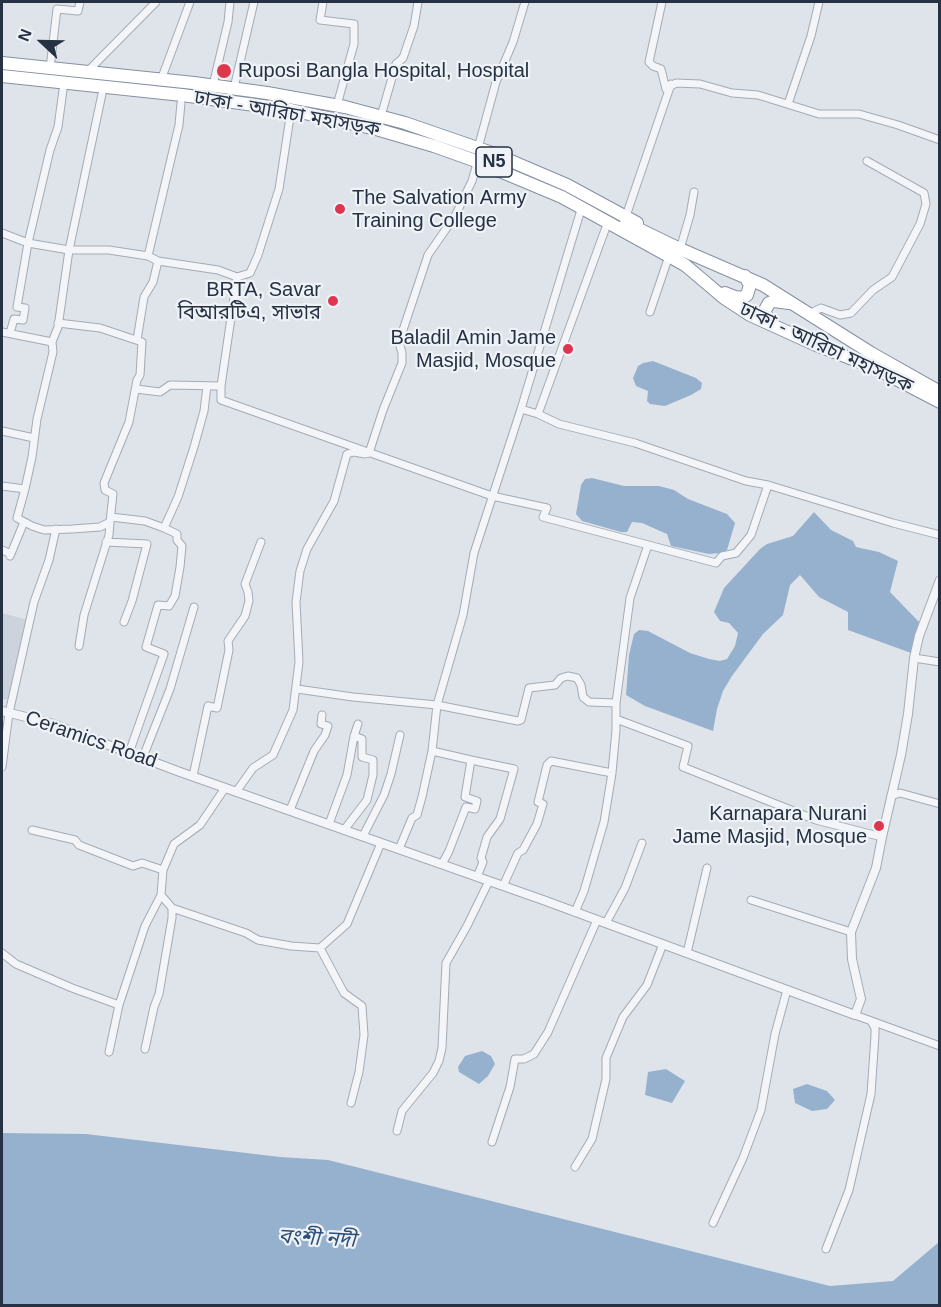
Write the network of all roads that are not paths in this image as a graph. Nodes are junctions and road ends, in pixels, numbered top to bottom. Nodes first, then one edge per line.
1 (80, 2) edge
2 (156, 2) edge
3 (190, 2) edge
4 (230, 2) edge
5 (254, 2) edge
6 (323, 2) edge
7 (418, 2) edge
8 (525, 2) edge
9 (662, 2) edge
10 (819, 2) edge
11 (2, 63) edge
12 (50, 68) junction
13 (2, 70) edge
14 (87, 72) junction
15 (2, 76) edge
16 (161, 80) junction
17 (2, 83) edge
18 (213, 86) junction
19 (234, 88) junction
20 (666, 89) junction
21 (63, 90) junction
22 (102, 94) junction
23 (181, 103) junction
24 (788, 104) junction
25 (337, 105) junction
26 (381, 116) junction
27 (290, 117) junction
28 (939, 140) edge
29 (478, 148) junction
30 (867, 161) dead end
31 (476, 167) junction
32 (694, 192) dead end
33 (580, 213) junction
34 (626, 216) junction
35 (606, 226) junction
36 (2, 233) edge
37 (28, 243) junction
38 (646, 243) junction
39 (672, 249) junction
40 (69, 250) junction
41 (148, 256) junction
42 (158, 261) junction
43 (744, 275) junction
44 (237, 277) junction
45 (709, 284) junction
46 (792, 303) junction
47 (650, 312) dead end
48 (809, 314) junction
49 (58, 323) junction
50 (772, 325) junction
51 (2, 332) edge
52 (10, 333) junction
53 (137, 340) junction
54 (52, 342) junction
55 (871, 354) junction
56 (873, 367) junction
57 (939, 383) edge
58 (207, 386) junction
59 (221, 386) junction
60 (136, 389) junction
61 (939, 392) edge
62 (939, 402) edge
63 (521, 409) junction
64 (939, 410) edge
65 (538, 414) junction
66 (2, 431) edge
67 (34, 438) dead end
68 (369, 453) junction
69 (768, 485) junction
70 (2, 486) edge
71 (25, 489) junction
72 (492, 495) junction
73 (111, 520) junction
74 (24, 522) junction
75 (164, 528) junction
76 (56, 529) junction
77 (939, 535) edge
78 (106, 542) junction
79 (261, 542) dead end
80 (648, 545) junction
81 (2, 550) edge
82 (939, 580) edge
83 (194, 607) dead end
84 (124, 622) dead end
85 (79, 646) dead end
86 (914, 658) junction
87 (939, 662) edge
88 (297, 689) junction
89 (616, 703) junction
90 (437, 705) junction
91 (5, 712) edge
92 (322, 715) dead end
93 (616, 719) junction
94 (358, 724) dead end
95 (399, 735) dead end
96 (354, 736) junction
97 (432, 751) junction
98 (129, 753) junction
99 (143, 757) junction
100 (471, 760) junction
101 (2, 767) edge
102 (612, 773) junction
103 (193, 776) junction
104 (225, 788) junction
105 (237, 792) junction
106 (891, 796) junction
107 (939, 804) edge
108 (290, 810) junction
109 (329, 824) junction
110 (32, 830) dead end
111 (344, 830) junction
112 (363, 836) junction
113 (882, 837) junction
114 (381, 843) junction
115 (642, 843) dead end
116 (399, 849) junction
117 (442, 864) junction
118 (707, 868) dead end
119 (164, 870) junction
120 (477, 877) junction
121 (489, 881) junction
122 (503, 886) junction
123 (161, 895) junction
124 (751, 900) dead end
125 (172, 908) junction
126 (575, 912) junction
127 (602, 922) junction
128 (851, 932) junction
129 (663, 944) junction
130 (320, 948) junction
131 (2, 952) edge
132 (687, 953) junction
133 (787, 990) junction
134 (119, 1005) junction
135 (855, 1015) junction
136 (870, 1021) junction
137 (939, 1046) edge
138 (145, 1049) dead end
139 (109, 1052) dead end
140 (351, 1103) dead end
141 (397, 1131) dead end
142 (492, 1142) dead end
143 (575, 1167) dead end
144 (713, 1223) dead end
145 (826, 1249) dead end

1 - 12 street
2 - 14 street
3 - 16 street
4 - 18 street
5 - 19 street
6 - 25 street
7 - 26 street
8 - 29 street
9 - 20 street
10 - 24 street
11 - 12 highway
12 - 14 highway
13 - 39 highway, ঢাকা - আরিচা মহাসড়ক / N5
14 - 16 highway
15 - 38 highway, ঢাকা - আরিচা মহাসড়ক / N5
16 - 18 highway
17 - 21 highway
18 - 19 highway
19 - 25 highway
20 - 24 street
20 - 34 street
21 - 22 highway
21 - 37 street
22 - 23 highway
22 - 40 street
23 - 27 highway
23 - 41 street
24 - 28 street
25 - 26 highway
26 - 29 highway
27 - 31 highway
27 - 44 street
29 - 34 highway
30 - 48 street
31 - 33 highway
31 - 68 street
32 - 39 street
33 - 35 highway
33 - 63 street
34 - 39 highway
35 - 38 highway
35 - 65 street
36 - 37 street
37 - 40 street
37 - 52 street
38 - 39 highway, ঢাকা - আরিচা মহাসড়ক / N5
39 - 43 highway, ঢাকা - আরিচা মহাসড়ক / N5
39 - 45 highway, ঢাকা - আরিচা মহাসড়ক / N5
39 - 47 street
40 - 41 street
40 - 49 street
41 - 42 street
42 - 44 street
42 - 53 street
43 - 45 highway
43 - 46 highway, ঢাকা - আরিচা মহাসড়ক / N5
44 - 59 street
45 - 50 highway, ঢাকা - আরিচা মহাসড়ক / N5
46 - 48 highway, ঢাকা - আরিচা মহাসড়ক / N5
46 - 50 highway
48 - 55 highway, ঢাকা - আরিচা মহাসড়ক / N5
49 - 53 street
49 - 54 street
50 - 56 highway, ঢাকা - আরিচা মহাসড়ক / N5
51 - 52 street
52 - 54 street
53 - 60 street
54 - 71 street
55 - 57 highway
55 - 61 highway, ঢাকা - আরিচা মহাসড়ক / N5
56 - 62 highway, ঢাকা - আরিচা মহাসড়ক / N5
56 - 64 highway
58 - 59 street
58 - 60 street
58 - 75 street
59 - 68 street
60 - 73 street
63 - 65 street
63 - 72 street
65 - 69 street
66 - 67 street
68 - 72 street
68 - 88 street
69 - 77 street
69 - 80 street
70 - 71 street
71 - 74 street
72 - 80 street
72 - 90 street
73 - 75 street
73 - 76 street
73 - 78 street
74 - 76 street
74 - 81 street
75 - 98 street
76 - 91 street
78 - 84 street
78 - 85 street
79 - 103 street
80 - 89 street
82 - 86 street
83 - 99 street
86 - 87 street
86 - 106 street
88 - 90 street
88 - 105 street
89 - 90 street
89 - 93 street
90 - 97 street
91 - 98 street, Ceramics Road
91 - 101 street
92 - 108 street
93 - 102 street
93 - 113 street
94 - 96 street
95 - 112 street
96 - 109 street
96 - 111 street
97 - 100 street
97 - 116 street
98 - 99 street, Ceramics Road
99 - 103 street, Ceramics Road
100 - 117 street
100 - 120 street
102 - 122 street
102 - 126 street
103 - 104 street, Ceramics Road
104 - 105 street, Ceramics Road
104 - 119 street
105 - 108 street, Ceramics Road
106 - 107 street
106 - 113 street
108 - 109 street, Ceramics Road
109 - 111 street, Ceramics Road
110 - 119 street
111 - 112 street, Ceramics Road
112 - 114 street, Ceramics Road
113 - 128 street
114 - 116 street, Ceramics Road
114 - 130 street
115 - 127 street
116 - 117 street, Ceramics Road
117 - 120 street, Ceramics Road
118 - 132 street
119 - 123 street
120 - 121 street, Ceramics Road
121 - 122 street, Ceramics Road
121 - 141 street
122 - 126 street, Ceramics Road
123 - 125 street
123 - 134 street
124 - 128 street
125 - 130 street
125 - 138 street
126 - 127 street, Ceramics Road
127 - 129 street, Ceramics Road
127 - 142 street
128 - 135 street
129 - 132 street, Ceramics Road
129 - 143 street
130 - 140 street
131 - 134 street
132 - 133 street, Ceramics Road
133 - 135 street, Ceramics Road
133 - 144 street
134 - 139 street
135 - 136 street
136 - 137 street
136 - 145 street

